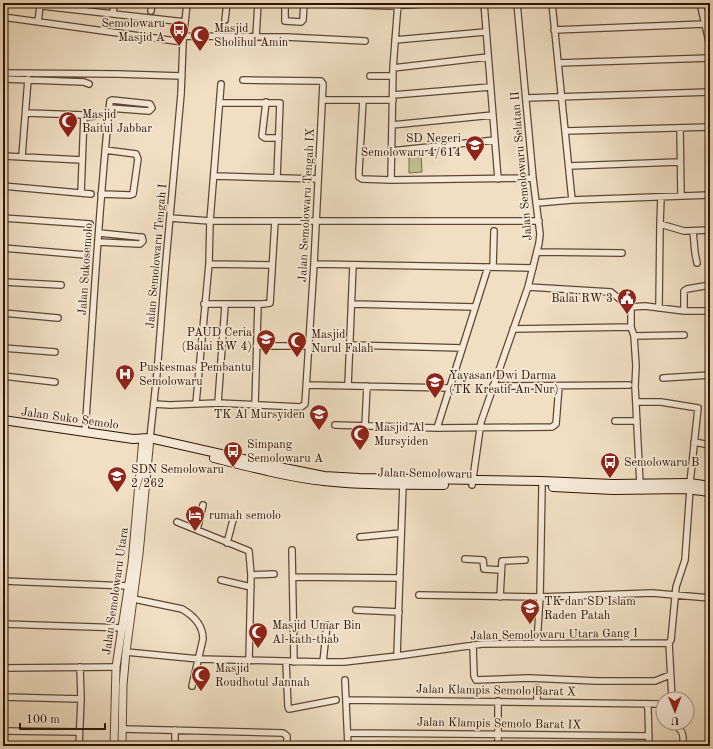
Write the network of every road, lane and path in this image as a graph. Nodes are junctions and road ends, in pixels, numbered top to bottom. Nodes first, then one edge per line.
1 (114, 3) edge
2 (152, 3) edge
3 (187, 3) edge
4 (227, 3) edge
5 (258, 3) edge
6 (284, 3) edge
7 (304, 3) edge
8 (441, 3) edge
9 (484, 3) edge
10 (517, 3) edge
11 (552, 3) edge
12 (700, 3) edge
13 (40, 4) edge
14 (326, 4) dead end
15 (390, 4) edge
16 (398, 4) edge
17 (77, 6) edge
18 (151, 11) dead end
19 (113, 13) junction
20 (3, 17) edge
21 (226, 20) dead end
22 (38, 22) junction
23 (185, 22) junction
24 (705, 24) junction
25 (554, 30) junction
26 (485, 32) junction
27 (256, 37) junction
28 (184, 39) junction
29 (395, 40) junction
30 (365, 41) dead end
31 (710, 46) edge
32 (488, 57) junction
33 (710, 58) edge
34 (558, 63) junction
35 (393, 68) junction
36 (3, 73) edge
37 (182, 76) junction
38 (370, 76) dead end
39 (393, 76) junction
40 (3, 78) edge
41 (28, 79) junction
42 (243, 80) dead end
43 (88, 84) dead end
44 (221, 84) dead end
45 (490, 87) junction
46 (710, 92) edge
47 (393, 98) junction
48 (526, 98) junction
49 (561, 98) junction
50 (323, 100) junction
51 (362, 100) junction
52 (266, 102) junction
53 (220, 103) junction
54 (109, 108) junction
55 (26, 113) junction
56 (493, 115) junction
57 (96, 116) dead end
58 (85, 117) junction
59 (392, 125) junction
60 (710, 127) edge
61 (680, 128) junction
62 (565, 132) junction
63 (279, 138) junction
64 (496, 140) junction
65 (105, 150) junction
66 (391, 151) junction
67 (3, 156) edge
68 (22, 156) junction
69 (82, 160) junction
70 (679, 162) junction
71 (569, 166) junction
72 (214, 176) junction
73 (277, 177) junction
74 (318, 178) junction
75 (533, 178) junction
76 (498, 179) junction
77 (391, 180) junction
78 (3, 186) edge
79 (81, 193) junction
80 (91, 194) dead end
81 (101, 194) junction
82 (710, 195) edge
83 (681, 196) junction
84 (661, 197) junction
85 (572, 200) junction
86 (536, 203) junction
87 (3, 218) edge
88 (170, 218) junction
89 (210, 220) junction
90 (316, 220) junction
91 (275, 221) junction
92 (539, 221) junction
93 (90, 224) dead end
94 (660, 224) junction
95 (710, 230) edge
96 (494, 231) dead end
97 (693, 231) junction
98 (99, 233) junction
99 (98, 242) junction
100 (3, 248) edge
101 (538, 252) junction
102 (622, 253) dead end
103 (86, 255) dead end
104 (697, 263) dead end
105 (209, 264) junction
106 (314, 264) junction
107 (272, 265) junction
108 (353, 265) junction
109 (490, 267) junction
110 (533, 268) junction
111 (3, 282) edge
112 (61, 285) dead end
113 (710, 285) edge
114 (528, 287) junction
115 (204, 304) junction
116 (225, 304) junction
117 (258, 304) junction
118 (352, 304) junction
119 (631, 306) junction
120 (475, 307) junction
121 (659, 308) junction
122 (684, 311) junction
123 (710, 311) edge
124 (3, 313) edge
125 (58, 318) dead end
126 (631, 327) junction
127 (513, 329) junction
128 (684, 335) dead end
129 (634, 336) junction
130 (256, 346) junction
131 (309, 346) junction
132 (350, 346) junction
133 (3, 348) edge
134 (462, 348) junction
135 (55, 352) dead end
136 (710, 375) edge
137 (3, 376) edge
138 (663, 378) dead end
139 (55, 382) dead end
140 (307, 385) junction
141 (629, 385) dead end
142 (348, 386) junction
143 (367, 386) junction
144 (494, 386) junction
145 (559, 386) junction
146 (450, 388) junction
147 (636, 402) junction
148 (196, 403) junction
149 (218, 403) junction
150 (154, 404) junction
151 (255, 405) junction
152 (3, 420) edge
153 (615, 421) dead end
154 (637, 421) junction
155 (335, 425) dead end
156 (365, 426) junction
157 (438, 428) junction
158 (480, 428) junction
159 (85, 432) junction
160 (146, 441) junction
161 (694, 442) junction
162 (710, 445) edge
163 (324, 478) junction
164 (472, 482) junction
165 (404, 484) junction
166 (640, 484) junction
167 (542, 486) junction
168 (690, 486) junction
169 (710, 486) edge
170 (613, 487) junction
171 (710, 492) edge
172 (203, 505) dead end
173 (234, 516) dead end
174 (177, 522) dead end
175 (197, 530) junction
176 (401, 533) junction
177 (360, 537) dead end
178 (227, 542) junction
179 (292, 550) dead end
180 (465, 559) dead end
181 (525, 560) dead end
182 (501, 570) junction
183 (274, 574) dead end
184 (251, 575) junction
185 (293, 577) junction
186 (400, 578) junction
187 (221, 580) dead end
188 (3, 581) edge
189 (128, 586) junction
190 (251, 587) junction
191 (419, 594) dead end
192 (675, 595) junction
193 (500, 597) junction
194 (540, 597) junction
195 (710, 598) edge
196 (134, 599) junction
197 (356, 610) dead end
198 (399, 612) junction
199 (3, 624) edge
200 (327, 625) dead end
201 (121, 628) junction
202 (129, 628) junction
203 (670, 642) junction
204 (537, 643) junction
205 (473, 645) junction
206 (126, 652) junction
207 (397, 656) junction
208 (199, 659) junction
209 (249, 661) junction
210 (286, 662) junction
211 (294, 662) junction
212 (322, 662) junction
213 (80, 667) junction
214 (116, 667) junction
215 (3, 668) edge
216 (670, 675) junction
217 (345, 680) dead end
218 (192, 686) dead end
219 (537, 688) dead end
220 (671, 691) edge
221 (3, 697) edge
222 (82, 699) junction
223 (336, 700) dead end
224 (346, 700) junction
225 (498, 701) junction
226 (537, 702) junction
227 (646, 704) junction
228 (655, 704) edge
229 (122, 729) junction
230 (175, 730) junction
231 (3, 731) edge
232 (682, 731) edge
233 (79, 732) junction
234 (348, 733) junction
235 (498, 734) junction
236 (649, 736) junction
237 (80, 746) edge
238 (114, 746) edge
239 (122, 746) edge
240 (175, 746) edge
241 (287, 746) edge
242 (348, 746) edge
243 (498, 746) edge
244 (649, 746) edge
245 (683, 746) edge

1 - 19 street
2 - 18 street
3 - 23 street, Jalan Semolowaru Tengah I
4 - 21 street
5 - 27 street
6 - 7 street
8 - 16 street
9 - 26 street
10 - 48 street, Jalan Semolowaru Selatan II
11 - 25 street
12 - 24 street
13 - 17 street
13 - 22 street
14 - 15 street
15 - 16 street
16 - 29 street
17 - 19 street
19 - 23 street
20 - 22 street
22 - 28 street
23 - 28 street, Jalan Semolowaru Tengah I
24 - 25 street
24 - 31 street
25 - 34 street
26 - 29 street
26 - 32 street
27 - 28 street
27 - 30 street
28 - 37 street, Jalan Semolowaru Tengah I
29 - 35 street
32 - 35 street
32 - 45 street
33 - 34 street
34 - 49 street
35 - 39 street
36 - 37 street
37 - 88 street, Jalan Semolowaru Tengah I
38 - 39 street
39 - 47 street
40 - 41 street
41 - 43 street
41 - 55 street
42 - 50 street, Jalan Semolowaru Tengah IX
44 - 53 street
45 - 47 street
45 - 56 street
46 - 49 street
47 - 51 street
47 - 59 street
48 - 49 street
48 - 75 street, Jalan Semolowaru Selatan II
49 - 62 street
50 - 51 street
50 - 74 street, Jalan Semolowaru Tengah IX
51 - 77 street
52 - 53 street
52 - 63 street
52 - 63 street
53 - 72 street
54 - 54 street
54 - 65 street, Jalan Sukosemolo
55 - 58 street
55 - 68 street
56 - 59 street
56 - 64 street
57 - 58 street
58 - 69 street
59 - 66 street
60 - 61 street
61 - 62 street
61 - 70 street
62 - 71 street
63 - 73 street
64 - 66 street
64 - 76 street
65 - 81 street, Jalan Sukosemolo
65 - 81 street
66 - 77 street
67 - 68 street
68 - 69 street
69 - 79 street
70 - 71 street
70 - 83 street
71 - 85 street
72 - 73 street
72 - 89 street
73 - 74 street
74 - 90 street, Jalan Semolowaru Tengah IX
75 - 76 street
75 - 86 street, Jalan Semolowaru Selatan II
76 - 77 street
78 - 79 street
79 - 80 street
81 - 98 street, Jalan Sukosemolo
82 - 83 street
83 - 84 street
84 - 85 street
84 - 94 street
85 - 86 street
86 - 92 street, Jalan Semolowaru Selatan II
87 - 93 street
88 - 89 street
88 - 150 street, Jalan Semolowaru Tengah I
89 - 91 street
89 - 105 street
90 - 91 street
90 - 92 street
90 - 106 street, Jalan Semolowaru Tengah IX
91 - 107 street
92 - 101 street, Jalan Semolowaru Selatan II
94 - 97 street
94 - 121 street
95 - 97 street
96 - 109 street
97 - 104 street
98 - 99 street, Jalan Sukosemolo
98 - 99 street
99 - 159 street, Jalan Sukosemolo
100 - 103 street
101 - 102 street
101 - 110 street, Jalan Semolowaru Selatan II
105 - 107 street
105 - 115 street
106 - 108 street
106 - 131 street, Jalan Semolowaru Tengah IX
107 - 117 street
108 - 109 street
108 - 118 street
109 - 110 street
109 - 120 street
110 - 114 street, Jalan Semolowaru Selatan II
111 - 112 street
113 - 122 street
114 - 119 street
114 - 127 street, Jalan Semolowaru Selatan II
115 - 116 street
115 - 148 street
116 - 117 street
116 - 149 street
117 - 130 street
118 - 120 street
118 - 132 street
119 - 121 street
119 - 126 street
120 - 134 street
121 - 122 street
122 - 123 street
124 - 125 street
126 - 127 street
126 - 129 street
127 - 144 street, Jalan Semolowaru Selatan II
128 - 129 street
129 - 147 street
130 - 131 street
130 - 151 street
131 - 140 street, Jalan Semolowaru Tengah IX
132 - 134 street
132 - 142 street
133 - 135 street
134 - 146 street
136 - 138 street
137 - 139 street
140 - 142 street
140 - 151 street, Jalan Semolowaru Tengah IX
141 - 145 street
142 - 143 street
143 - 146 street
143 - 156 street
144 - 145 street
144 - 158 street, Jalan Semolowaru Selatan II
145 - 158 street
146 - 157 street
147 - 154 street
147 - 161 street
148 - 149 street
148 - 150 street
149 - 151 street
150 - 160 street, Jalan Semolowaru Tengah I
152 - 159 main road, Jalan Suko Semolo
153 - 154 street
154 - 166 street
155 - 156 street
156 - 157 street
157 - 158 street
158 - 164 street, Jalan Semolowaru Selatan II
159 - 160 main road, Jalan Suko Semolo
160 - 163 main road, Jalan Semolowaru
160 - 189 street, Jalan Semolowaru Utara
160 - 196 street, Jalan Semolowaru Utara
161 - 162 street
161 - 168 street
163 - 164 main road, Jalan Semolowaru
163 - 165 main road, Jalan Semolowaru
164 - 165 main road, Jalan Semolowaru
164 - 167 main road, Jalan Semolowaru
164 - 170 main road, Jalan Semolowaru
165 - 176 street
166 - 168 main road, Jalan Semolowaru
166 - 170 main road, Jalan Semolowaru
167 - 170 main road, Jalan Semolowaru
167 - 194 street
168 - 169 main road, Jalan Semolowaru
168 - 170 main road, Jalan Semolowaru
168 - 171 main road, Jalan Semolowaru
168 - 192 street
172 - 175 street
173 - 178 street
174 - 175 street
175 - 178 street
176 - 177 street
176 - 186 street
178 - 184 street
179 - 185 street
180 - 182 street
181 - 182 street
182 - 193 street
183 - 184 street
184 - 190 street
185 - 186 street
185 - 211 street
186 - 198 street
187 - 190 street
188 - 189 street
189 - 201 street, Jalan Semolowaru Utara
190 - 209 street
191 - 193 street
192 - 194 street
192 - 195 street
192 - 203 street
193 - 194 street
194 - 204 street
196 - 202 street, Jalan Semolowaru Utara
196 - 208 street
197 - 198 street
198 - 207 street
199 - 201 street
200 - 212 street
201 - 202 street
201 - 214 street, Jalan Semolowaru Utara
202 - 206 street, Jalan Semolowaru Utara
203 - 204 street, Jalan Semolowaru Utara Gang I
203 - 216 street
204 - 205 street, Jalan Semolowaru Utara Gang I
205 - 207 street, Jalan Semolowaru Utara Gang I
205 - 216 street
206 - 208 street, Jalan Semolowaru Utara Gang I
206 - 229 street, Jalan Semolowaru Utara
207 - 212 street, Jalan Semolowaru Utara Gang I
208 - 209 street, Jalan Semolowaru Utara Gang I
208 - 218 street
209 - 210 street, Jalan Semolowaru Utara Gang I
210 - 211 street, Jalan Semolowaru Utara Gang I
210 - 223 street
211 - 212 street, Jalan Semolowaru Utara Gang I
213 - 214 street
213 - 215 street
213 - 222 street
214 - 238 street, Jalan Semolowaru Utara
216 - 220 street
217 - 224 street
219 - 226 street
221 - 222 street
222 - 233 street
224 - 225 street, Jalan Klampis Semolo Barat X
224 - 234 street
225 - 226 street, Jalan Klampis Semolo Barat X
225 - 235 street
226 - 227 street, Jalan Klampis Semolo Barat X
227 - 228 street, Jalan Klampis Semolo Barat X
227 - 236 street
229 - 230 street
229 - 239 street, Jalan Semolowaru Utara
230 - 240 street
230 - 241 street
231 - 233 street
232 - 245 street
233 - 237 street
234 - 235 street, Jalan Klampis Semolo Barat IX
234 - 242 street
235 - 236 street, Jalan Klampis Semolo Barat IX
235 - 243 street
236 - 244 street

